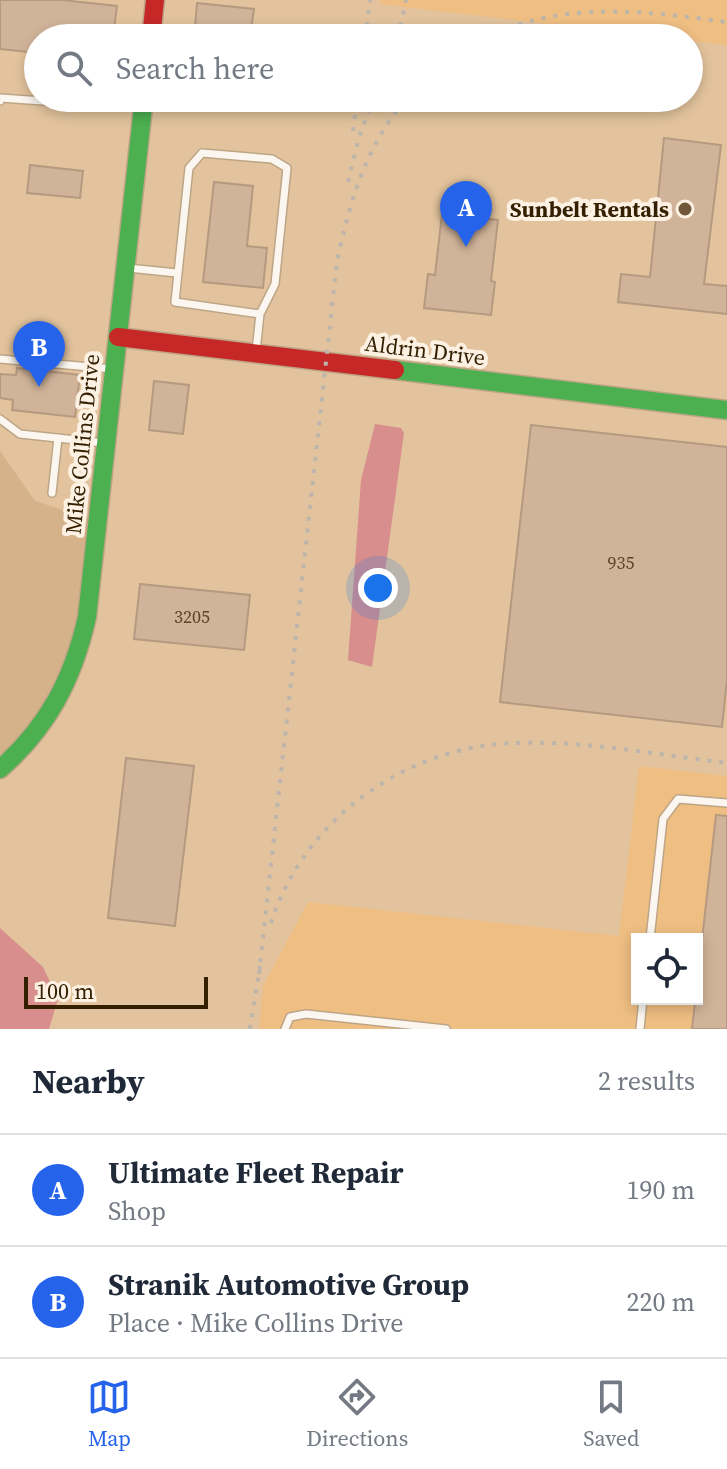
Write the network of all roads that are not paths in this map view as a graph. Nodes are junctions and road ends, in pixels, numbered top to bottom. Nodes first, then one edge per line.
1 (155, 0) edge
2 (152, 24) edge
3 (0, 99) edge
4 (24, 100) edge
5 (143, 112) edge
6 (126, 268) junction
7 (177, 273) junction
8 (260, 314) junction
9 (118, 337) junction
10 (256, 354) junction
11 (0, 359) edge
12 (114, 369) junction
13 (727, 410) edge
14 (0, 419) edge
15 (58, 438) junction
16 (106, 443) junction
17 (52, 493) dead end
18 (0, 769) edge
19 (727, 803) edge
20 (651, 933) edge
21 (642, 1005) edge
22 (285, 1029) edge
23 (446, 1029) edge
24 (640, 1029) edge

1 - 2 street
3 - 4 lane
5 - 6 street, Mike Collins Drive
6 - 7 lane
6 - 9 street, Mike Collins Drive
7 - 8 lane
7 - 8 lane
8 - 10 lane
9 - 10 street, Aldrin Drive
9 - 12 street, Mike Collins Drive
10 - 13 street, Aldrin Drive
11 - 12 lane
12 - 16 street, Mike Collins Drive
14 - 15 lane
15 - 16 lane
15 - 17 lane
16 - 18 street, Mike Collins Drive
19 - 20 lane
21 - 24 lane
22 - 23 lane

